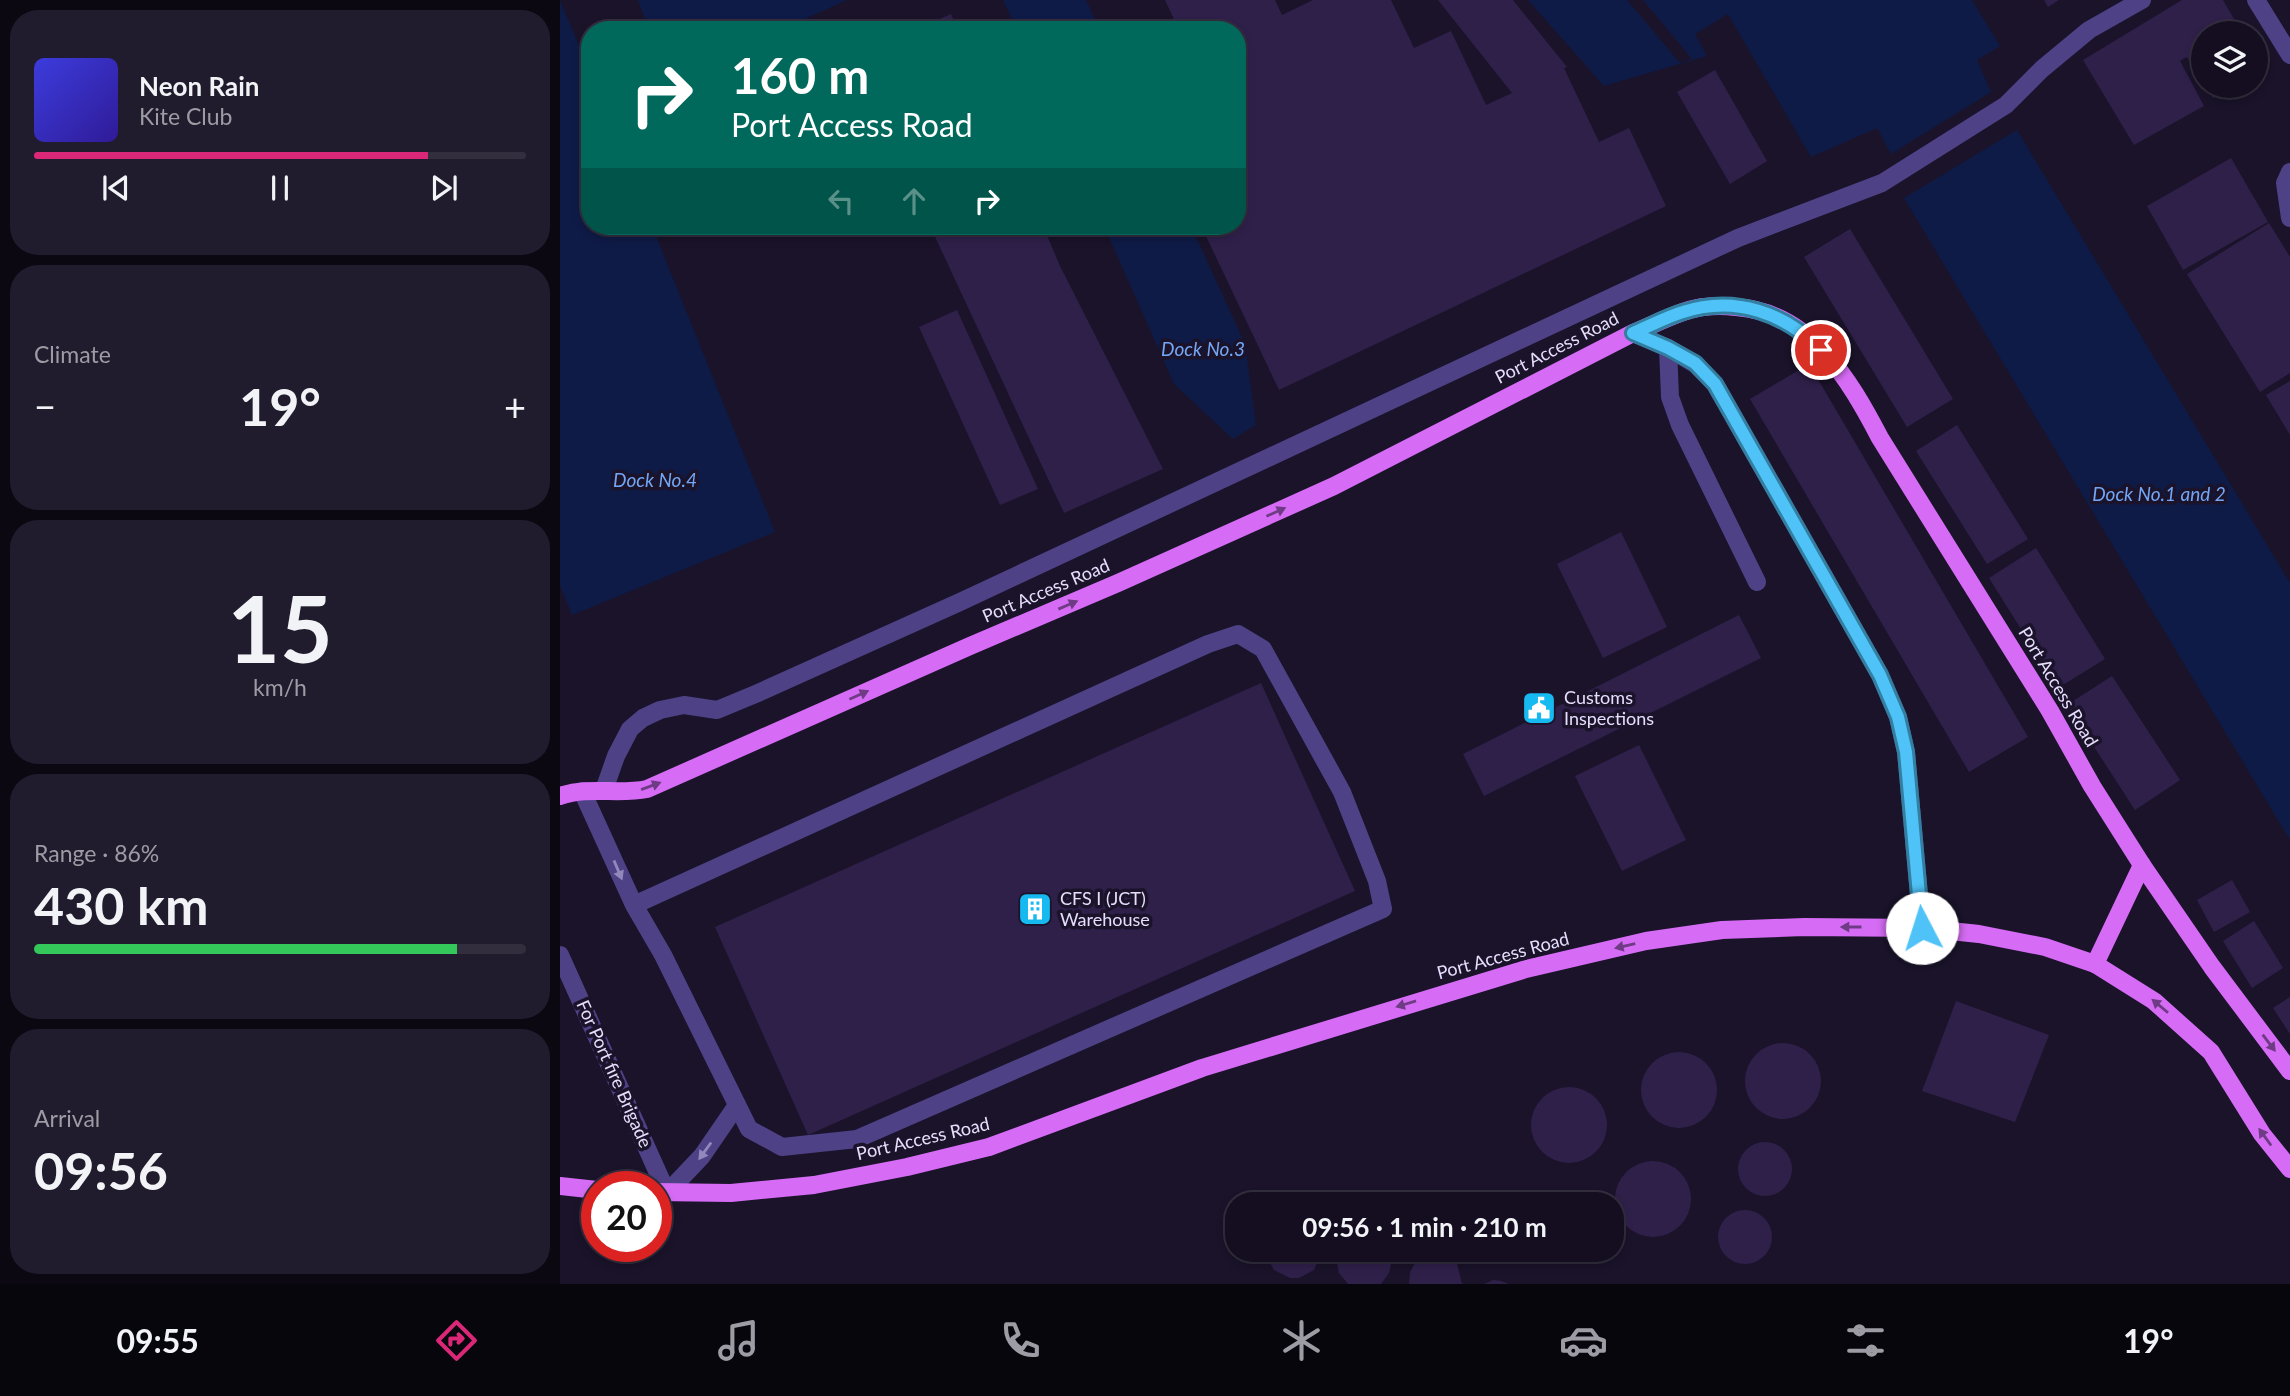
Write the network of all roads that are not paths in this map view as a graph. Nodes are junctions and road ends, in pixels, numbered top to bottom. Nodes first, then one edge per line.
1 (2141, 0) edge
2 (2256, 0) edge
3 (2290, 55) edge
4 (2290, 172) edge
5 (2290, 218) edge
6 (1633, 333) junction
7 (1668, 348) junction
8 (1757, 582) dead end
9 (604, 790) junction
10 (582, 791) junction
11 (560, 796) edge
12 (2142, 865) junction
13 (634, 905) junction
14 (1922, 928) junction
15 (560, 955) edge
16 (2095, 964) junction
17 (2290, 1071) edge
18 (737, 1105) junction
19 (2290, 1169) edge
20 (653, 1171) edge
21 (672, 1184) edge
22 (560, 1186) edge
23 (581, 1188) edge
24 (672, 1193) edge

1 - 9 lane
2 - 3 lane
4 - 5 lane
6 - 7 lane
9 -> 6 main road, Port Access Road
6 - 12 main road, Port Access Road
7 - 8 lane
7 - 14 lane
9 - 10 main road, Port Access Road
10 - 11 main road, Port Access Road
10 -> 13 lane
12 - 16 main road
12 -> 17 main road, Port Access Road
13 - 18 lane
13 - 18 lane
14 - 16 main road, Port Access Road
14 -> 24 main road, Port Access Road
15 - 20 lane, For Port fire Brigade
19 -> 16 main road, Port Access Road
18 -> 21 lane
22 - 23 main road

